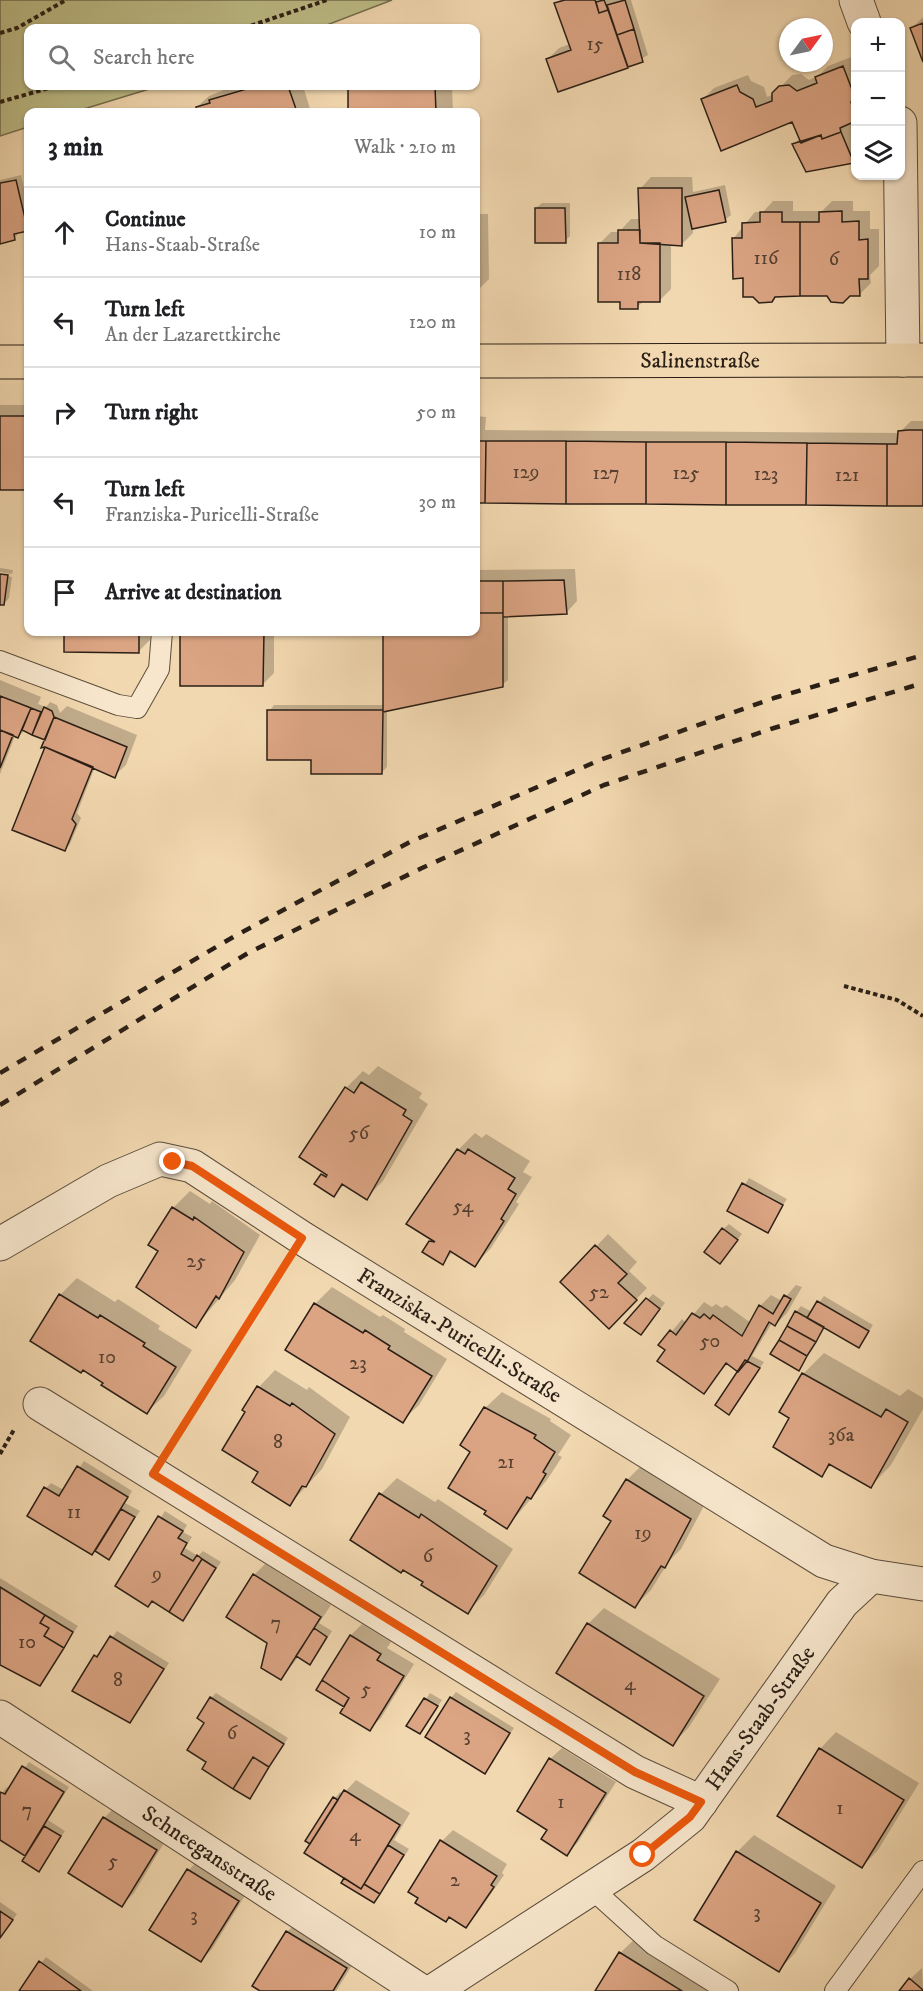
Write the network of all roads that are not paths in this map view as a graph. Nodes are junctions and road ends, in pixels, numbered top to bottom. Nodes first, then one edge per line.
1 (856, 0) edge
2 (863, 18) edge
3 (900, 126) edge
4 (913, 360) edge
5 (480, 361) edge
6 (0, 362) edge
7 (24, 362) edge
8 (162, 636) edge
9 (0, 661) edge
10 (0, 1244) edge
11 (40, 1404) dead end
12 (871, 1576) junction
13 (923, 1584) edge
14 (0, 1717) edge
15 (701, 1802) junction
16 (923, 1871) edge
17 (591, 1888) junction
18 (421, 1991) edge
19 (433, 1991) edge
20 (728, 1991) edge
21 (835, 1991) edge

1 - 2 street
3 - 4 street
4 - 5 main road, Salinenstraße
6 - 7 main road
8 - 9 lane
10 - 12 street, Franziska-Puricelli-Straße
11 - 15 street
12 - 13 street, Franziska-Puricelli-Straße
12 - 15 street, Hans-Staab-Straße
14 - 18 street, Schneegansstraße
15 - 17 street, Hans-Staab-Straße
16 - 21 lane
17 - 19 street, Hans-Staab-Straße
17 - 20 lane

